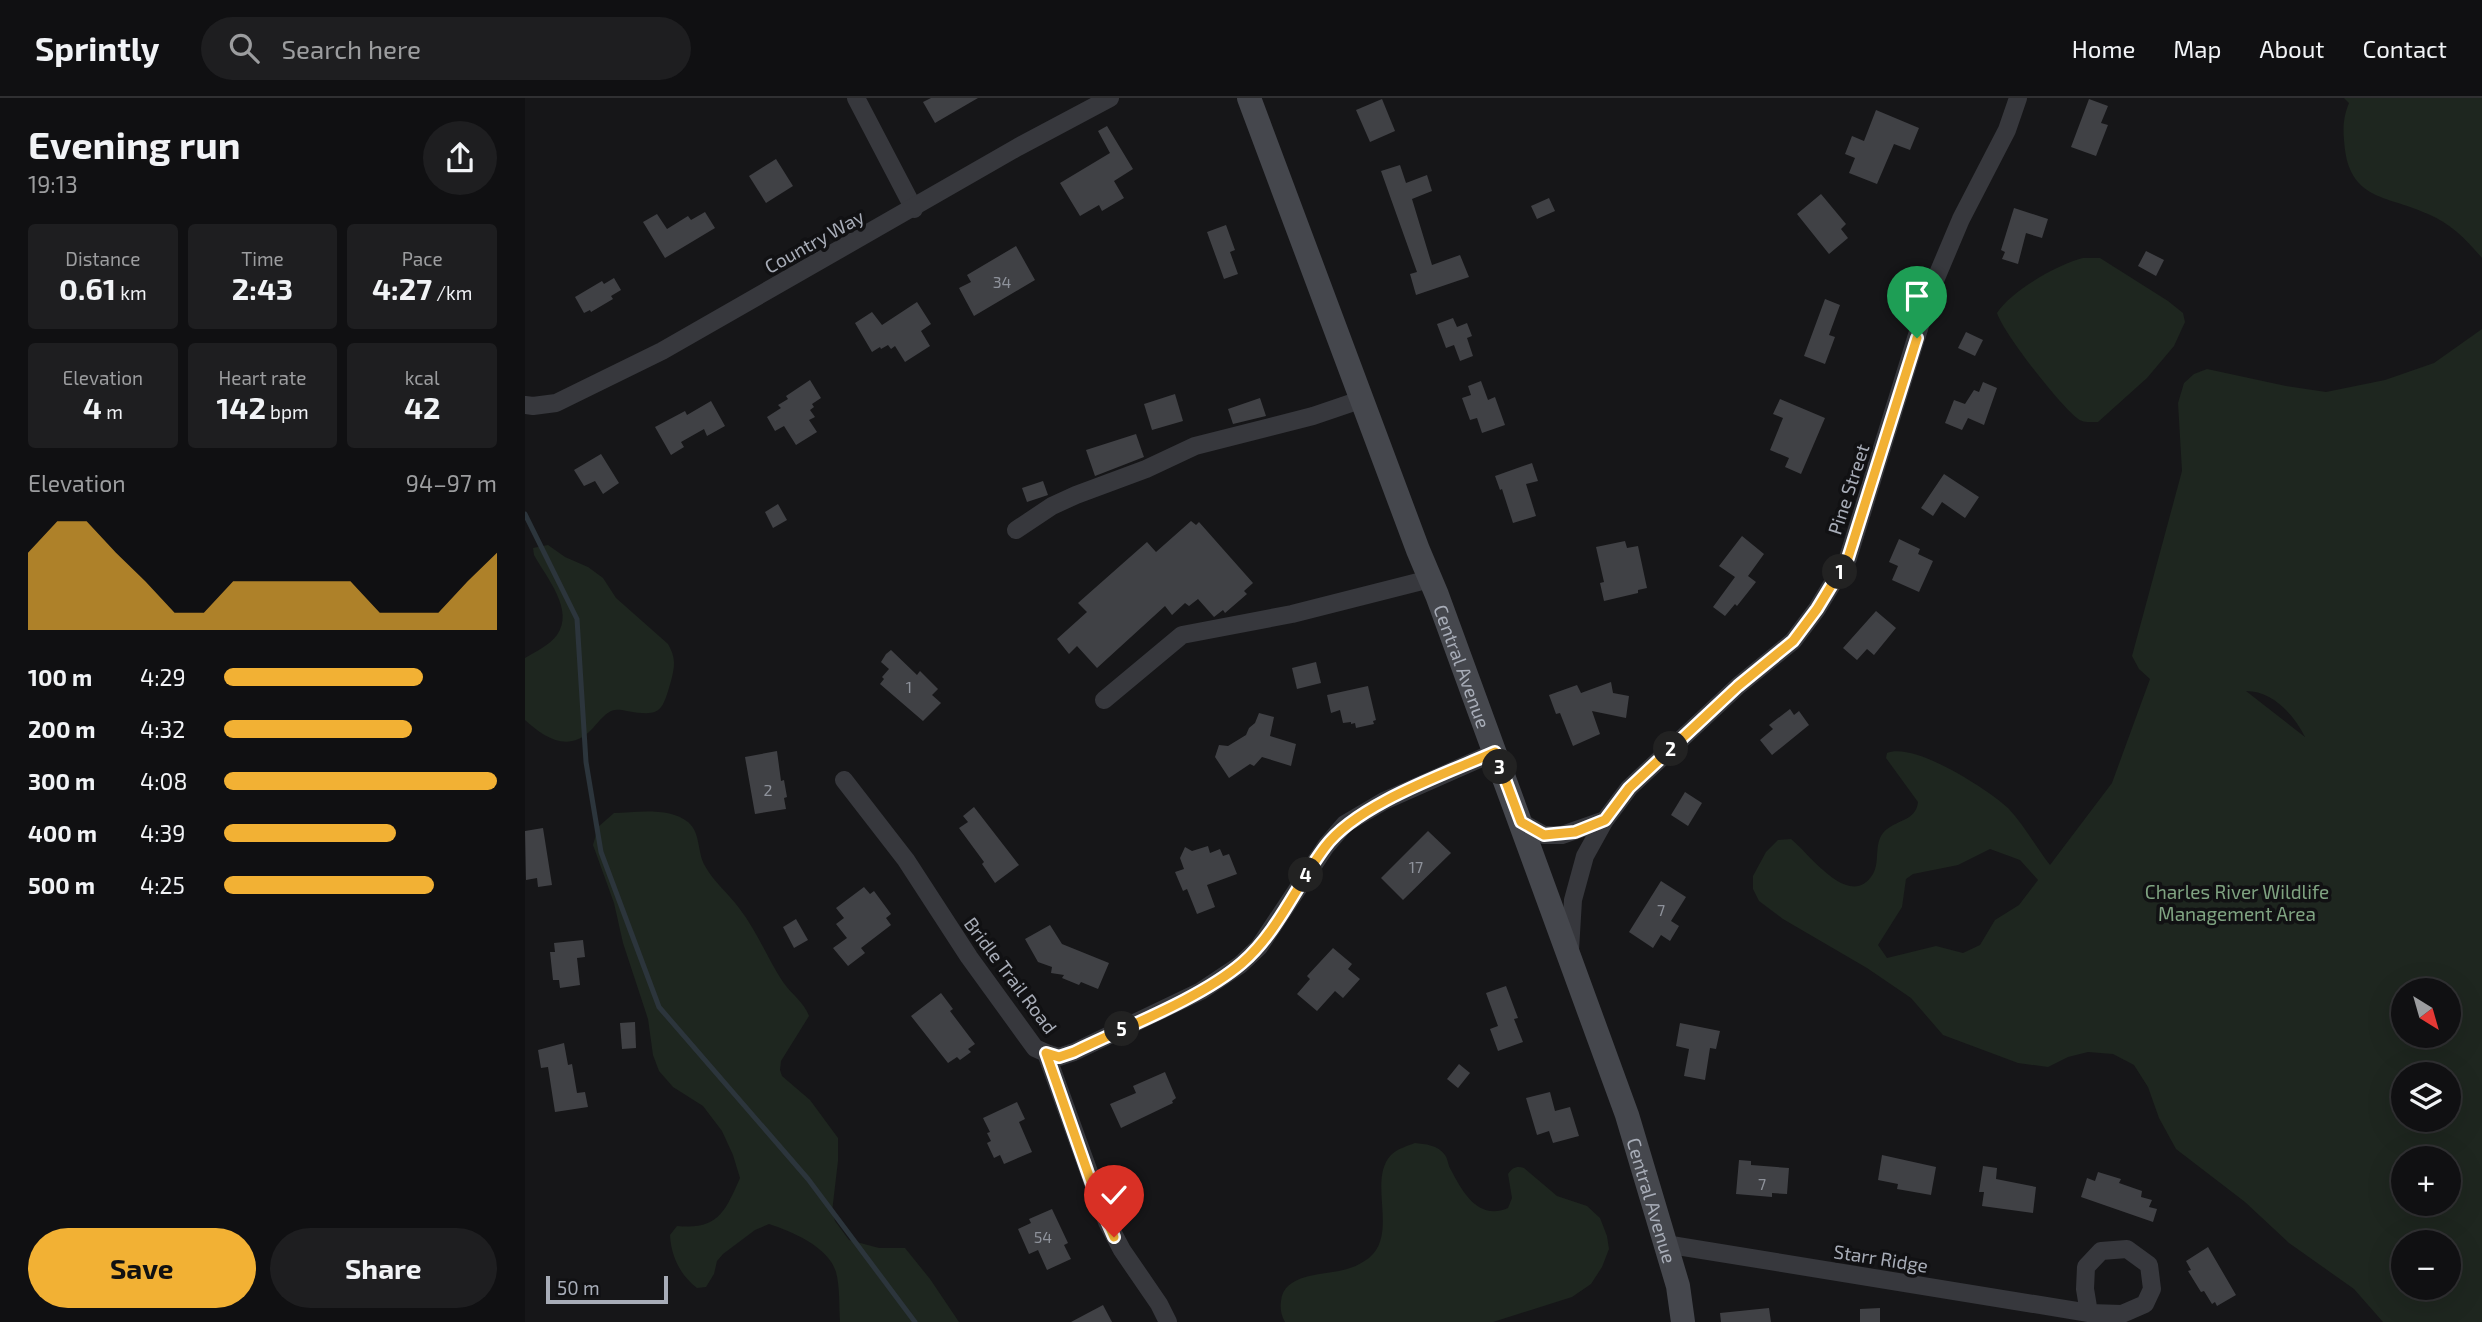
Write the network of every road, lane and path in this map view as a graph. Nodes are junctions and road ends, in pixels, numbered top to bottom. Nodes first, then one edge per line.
1 (856, 98) edge
2 (1110, 98) edge
3 (1249, 98) edge
4 (2018, 98) edge
5 (914, 209) junction
6 (1363, 399) junction
7 (528, 408) edge
8 (1016, 530) dead end
9 (1430, 579) junction
10 (1104, 700) dead end
11 (1495, 752) junction
12 (844, 780) dead end
13 (1605, 820) junction
14 (1521, 822) junction
15 (1570, 953) junction
16 (1046, 1053) junction
17 (1665, 1244) junction
18 (2089, 1313) dead end
19 (1168, 1322) edge
20 (1683, 1322) edge

1 - 5 street
2 - 5 street, Country Way
3 - 6 main road, Central Avenue
4 - 13 street, Pine Street
5 - 7 street, Country Way
6 - 8 street
6 - 9 main road, Central Avenue
9 - 10 street
9 - 11 main road, Central Avenue
11 - 14 main road, Central Avenue
11 - 16 street
12 - 16 street, Bridle Trail Road
13 - 14 street
13 - 15 street, Pine Street
14 - 15 main road, Central Avenue
15 - 17 main road, Central Avenue
16 - 19 street, Bridle Trail Road
17 - 18 street, Starr Ridge
17 - 20 main road, Central Avenue

